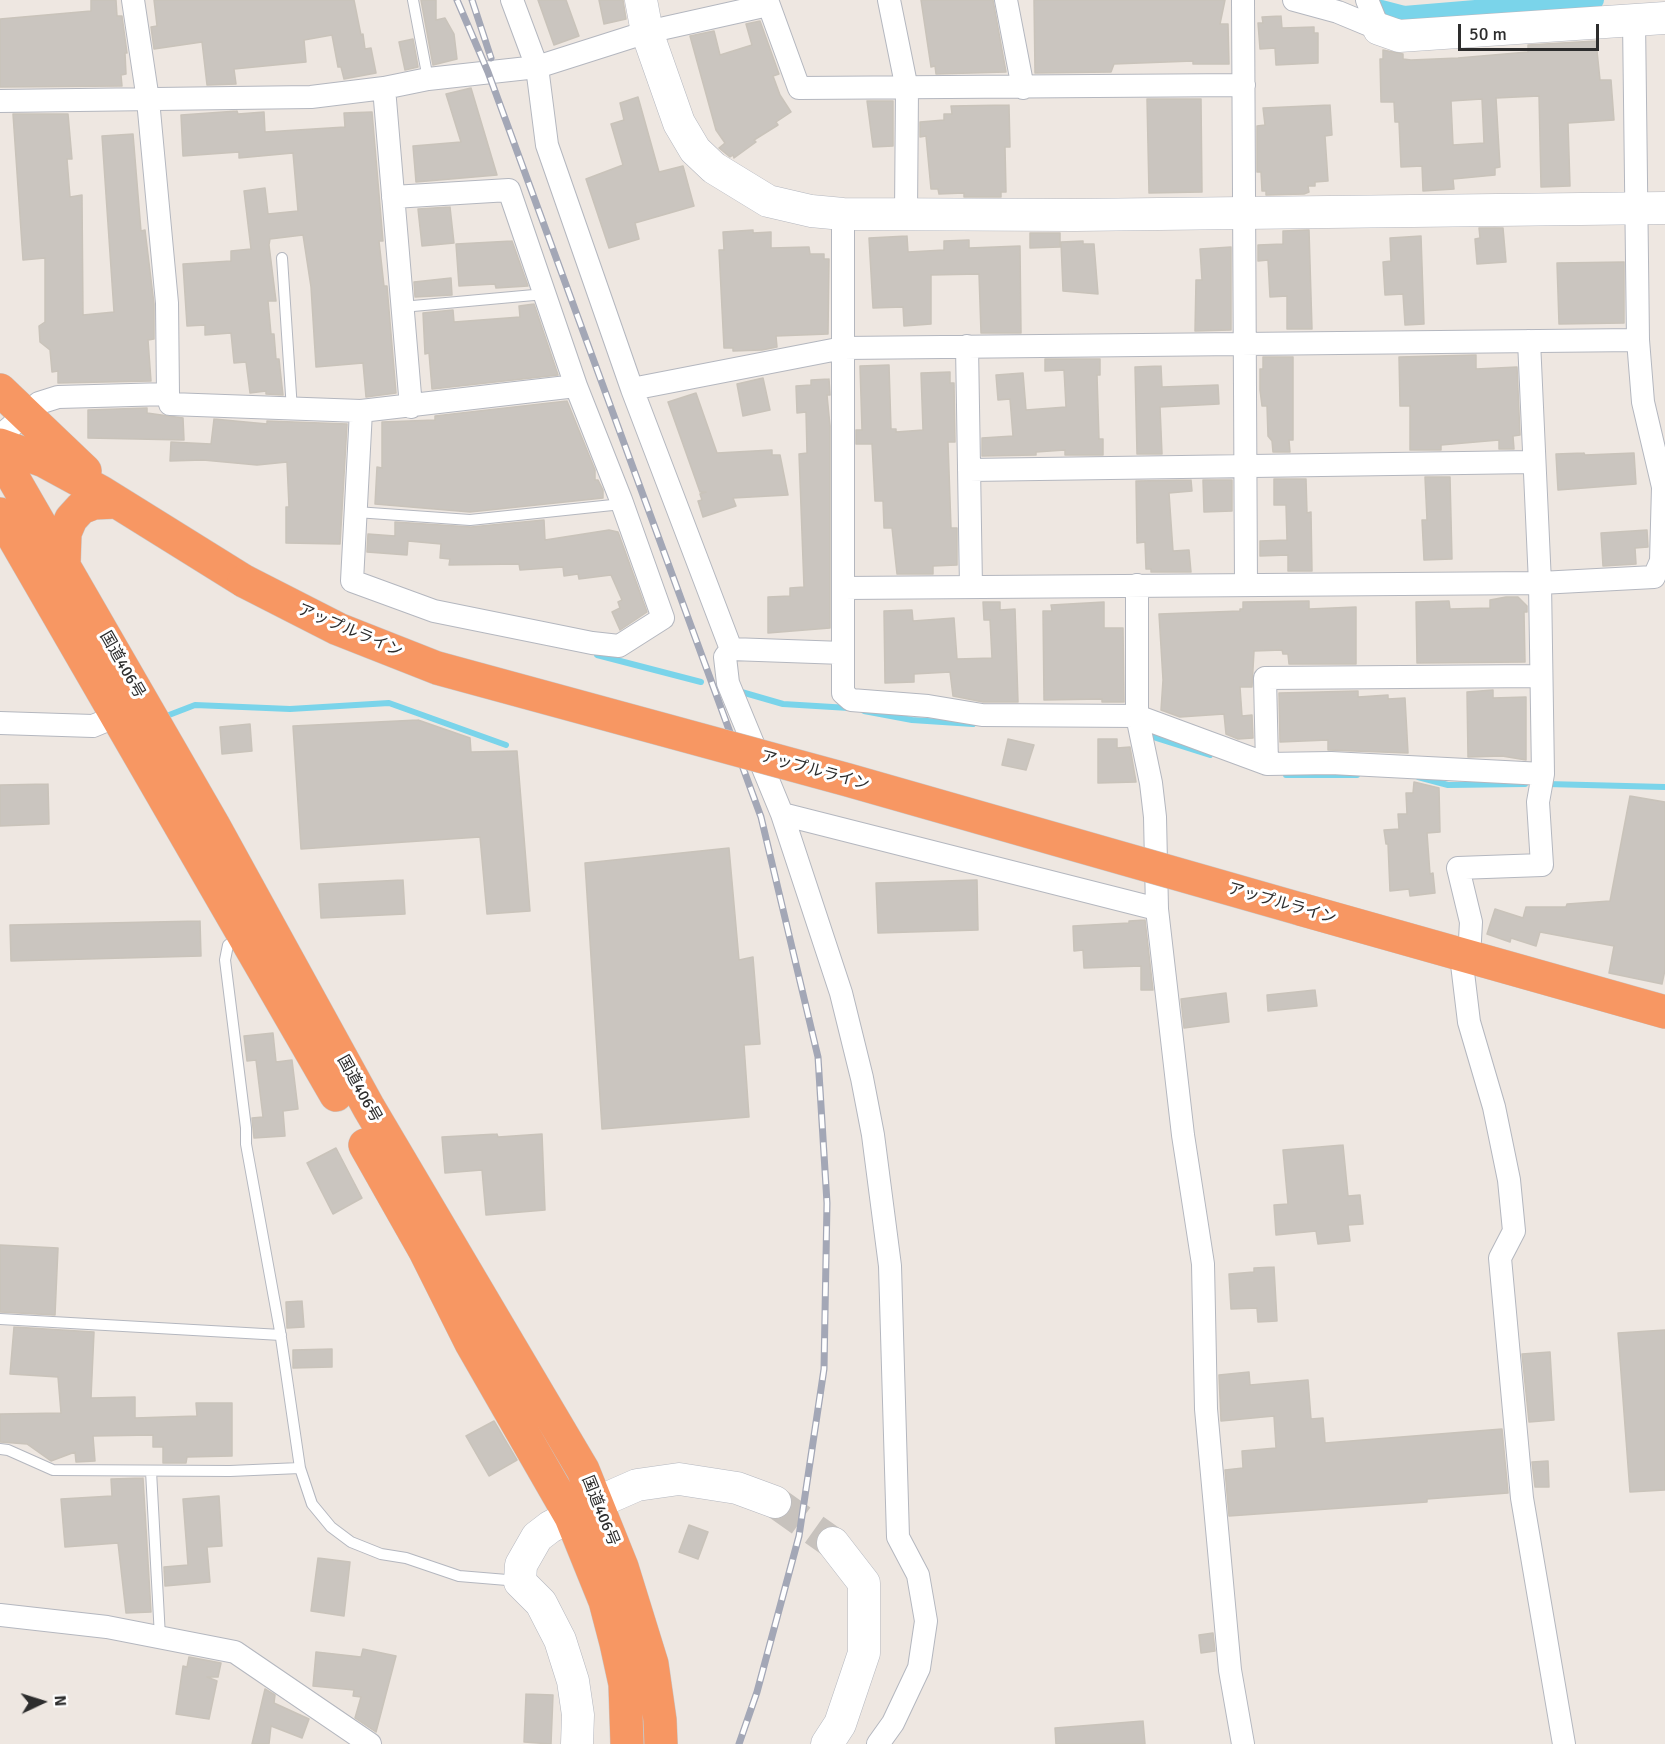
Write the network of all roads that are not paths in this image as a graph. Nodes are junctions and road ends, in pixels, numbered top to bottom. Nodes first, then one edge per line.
1 (133, 0) edge
2 (413, 0) edge
3 (512, 0) edge
4 (641, 0) edge
5 (889, 0) edge
6 (1006, 0) edge
7 (1243, 0) edge
8 (1294, 0) edge
9 (1367, 0) edge
10 (767, 3) edge
11 (1665, 18) edge
12 (1634, 20) junction
13 (1379, 29) junction
14 (647, 32) junction
15 (537, 67) junction
16 (428, 79) junction
17 (1244, 85) junction
18 (384, 88) junction
19 (1023, 88) junction
20 (907, 89) junction
21 (148, 100) junction
22 (0, 101) edge
23 (393, 197) junction
24 (1651, 208) edge
25 (1244, 212) junction
26 (843, 214) junction
27 (906, 214) junction
28 (282, 258) dead end
29 (545, 294) junction
30 (402, 307) junction
31 (1638, 340) junction
32 (1529, 341) junction
33 (1245, 344) junction
34 (967, 346) junction
35 (843, 348) junction
36 (576, 386) junction
37 (632, 388) junction
38 (0, 390) edge
39 (168, 394) junction
40 (411, 407) junction
41 (292, 410) junction
42 (362, 411) junction
43 (26, 416) junction
44 (0, 436) edge
45 (0, 445) edge
46 (0, 455) edge
47 (1534, 462) junction
48 (1246, 467) junction
49 (969, 470) junction
50 (109, 497) junction
51 (622, 504) junction
52 (356, 512) junction
53 (0, 514) edge
54 (64, 564) junction
55 (1246, 583) junction
56 (1540, 583) junction
57 (1137, 585) junction
58 (971, 587) junction
59 (843, 588) junction
60 (731, 649) junction
61 (843, 653) junction
62 (1541, 676) junction
63 (130, 711) junction
64 (1137, 716) junction
65 (0, 723) edge
66 (1267, 764) junction
67 (1543, 774) junction
68 (782, 814) junction
69 (1157, 909) junction
70 (244, 934) junction
71 (1465, 957) junction
72 (1665, 1012) edge
73 (0, 1319) edge
74 (281, 1335) junction
75 (0, 1449) edge
76 (300, 1468) junction
77 (151, 1470) junction
78 (775, 1502) tunnel mouth
79 (584, 1510) junction
80 (834, 1543) tunnel mouth
81 (520, 1582) junction
82 (0, 1615) edge
83 (160, 1637) junction
84 (370, 1744) edge
85 (577, 1744) edge
86 (627, 1744) edge
87 (661, 1744) edge
88 (827, 1744) edge
89 (878, 1744) edge
90 (1243, 1744) edge
91 (1564, 1744) edge

1 - 21 street
2 - 16 lane
3 - 15 street
4 - 14 street
5 - 20 street
6 - 19 street
7 - 17 street
8 - 13 street
9 - 13 street
10 - 14 street
10 - 20 street
11 - 12 street
12 - 13 street
12 - 24 street
14 - 15 street
14 - 26 street
15 - 16 street
15 - 37 street
16 - 18 street
17 - 19 street
17 - 25 street
18 - 21 street
18 - 23 street
19 - 20 street
20 - 27 street
21 - 22 street
21 - 39 street
23 - 29 street
23 - 30 street
24 - 25 street
24 - 31 street
25 - 27 street
25 - 33 street
26 - 27 street
26 - 35 street
28 - 41 lane
29 - 30 lane
29 - 36 street
30 - 40 street
31 - 32 street
31 - 56 street
32 - 33 street
32 - 47 street
33 - 34 street
33 - 48 street
34 - 35 street
34 - 49 street
35 - 37 street
35 - 59 street
36 - 40 street
36 - 51 street
37 - 60 street
38 - 43 highway
39 - 41 street
39 - 43 street
40 - 42 street
41 - 42 street
42 - 52 street
43 - 44 street
43 - 50 highway
45 - 50 highway, アップルライン
46 - 54 highway, 国道406号
47 - 48 street
47 - 56 street
48 - 49 street
48 - 55 street
49 - 58 street
50 - 54 highway
50 - 71 highway, アップルライン, bridge
51 - 52 lane
51 - 52 street
53 - 63 highway, 国道406号
54 - 63 highway, 国道406号
55 - 56 street
55 - 57 street
56 - 62 street
57 - 58 street
57 - 64 street
58 - 59 street
59 - 61 street
60 - 61 street
60 - 68 street
61 - 64 street
62 - 66 street
62 - 67 street
63 - 65 street
63 - 70 highway, 国道406号
63 - 79 highway, 国道406号
64 - 66 street
64 - 69 street
66 - 67 street
67 - 71 street
68 - 69 street
68 - 89 street
69 - 90 street
70 - 74 lane
70 - 79 highway, 国道406号
71 - 72 highway, アップルライン
71 - 91 street
73 - 74 lane
74 - 76 lane
75 - 77 lane
76 - 77 lane
76 - 81 lane
77 - 83 lane
78 - 79 street
79 - 81 street
79 - 86 highway, 国道406号
79 - 87 highway, 国道406号
80 - 88 street
81 - 85 street
82 - 83 street
83 - 84 street

